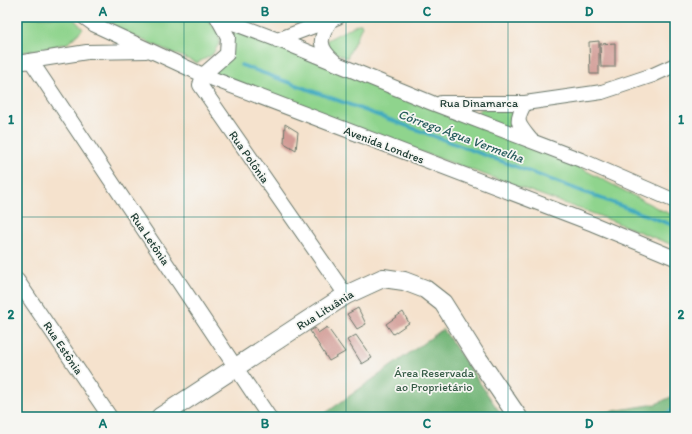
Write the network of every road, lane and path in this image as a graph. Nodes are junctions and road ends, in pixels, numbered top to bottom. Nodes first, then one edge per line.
1 (84, 17) edge
2 (217, 17) edge
3 (334, 18) edge
4 (93, 21) edge
5 (278, 40) junction
6 (150, 50) junction
7 (87, 52) junction
8 (24, 62) edge
9 (339, 65) junction
10 (675, 65) edge
11 (202, 75) junction
12 (525, 103) junction
13 (432, 104) junction
14 (531, 140) junction
15 (675, 200) edge
16 (675, 258) edge
17 (17, 280) edge
18 (346, 295) junction
19 (236, 368) junction
20 (110, 417) edge
21 (160, 417) edge
22 (269, 417) edge
23 (518, 417) edge

1 - 4 street, Avenida Londres
2 - 5 street
2 - 11 street
3 - 5 street
3 - 9 street
4 - 6 street, Avenida Londres
4 - 7 street
5 - 9 street
6 - 7 street
6 - 11 street, Avenida Londres
7 - 8 street
8 - 19 street, Rua Letônia
9 - 13 street
10 - 12 street, Rua Dinamarca
11 - 16 street, Avenida Londres
11 - 18 street, Rua Polônia
12 - 13 street, Rua Dinamarca
12 - 14 street, Rua Dinamarca
13 - 14 street
14 - 15 street
17 - 20 street, Rua Estônia
18 - 19 street, Rua Lituânia
18 - 23 street, Rua Lituânia
19 - 21 street, Rua Lituânia
19 - 22 street, Rua Letônia

